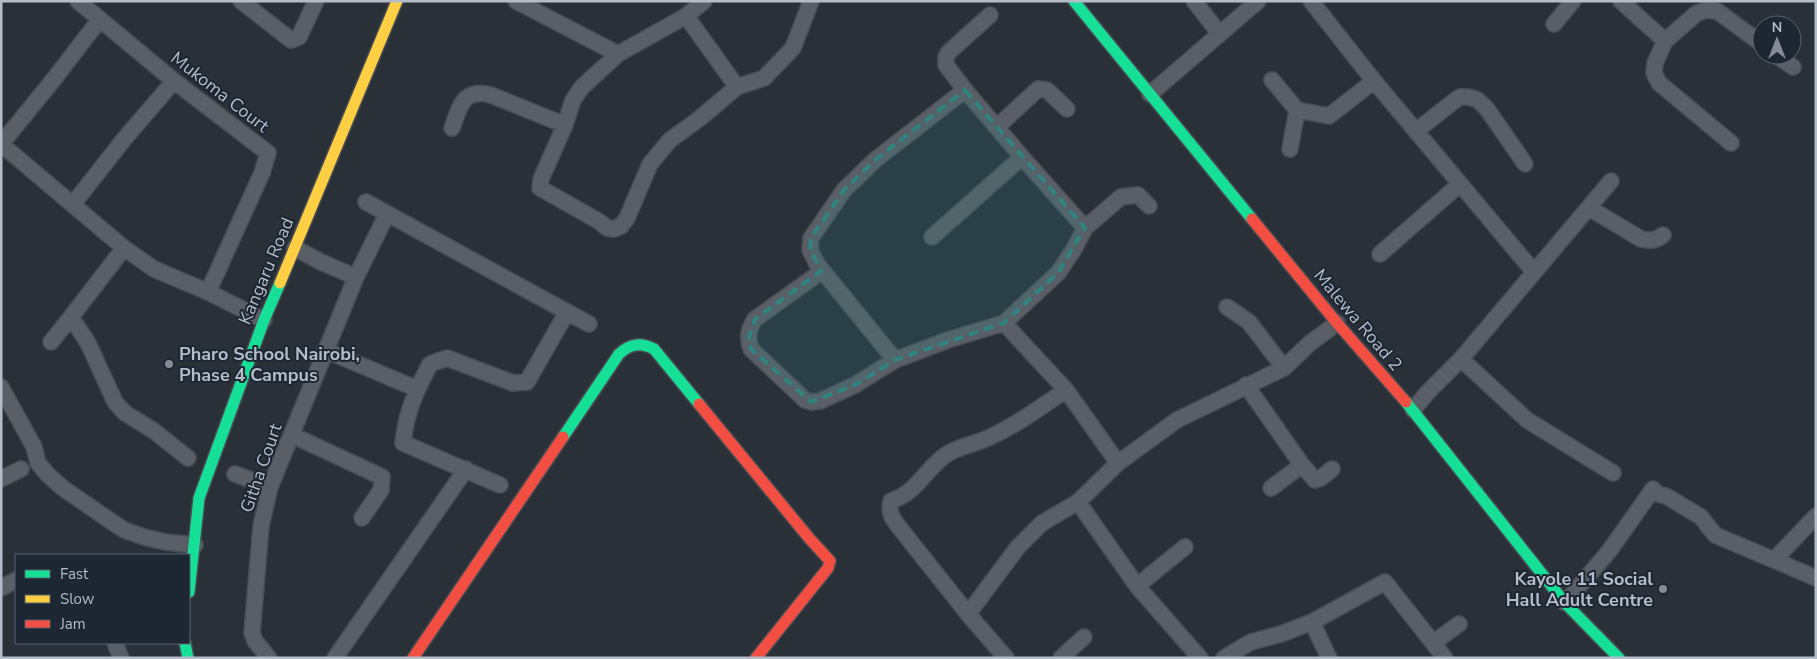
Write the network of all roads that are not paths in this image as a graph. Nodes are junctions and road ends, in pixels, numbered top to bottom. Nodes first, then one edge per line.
1 (78, 1) edge
2 (316, 1) edge
3 (397, 1) edge
4 (516, 1) edge
5 (704, 1) edge
6 (811, 1) edge
7 (1074, 1) edge
8 (1194, 1) edge
9 (1258, 1) edge
10 (1311, 1) edge
11 (1573, 1) edge
12 (1621, 1) edge
13 (242, 2) edge
14 (990, 15) dead end
15 (686, 16) junction
16 (100, 19) junction
17 (1554, 24) dead end
18 (1219, 33) junction
19 (1752, 37) edge
20 (1665, 41) junction
21 (618, 54) junction
22 (1789, 65) edge
23 (1792, 67) dead end
24 (1272, 80) dead end
25 (174, 81) junction
26 (1374, 81) junction
27 (737, 87) junction
28 (965, 90) junction
29 (1150, 94) junction
30 (1067, 109) dead end
31 (1297, 110) junction
32 (565, 125) junction
33 (997, 127) junction
34 (452, 128) dead end
35 (1416, 131) junction
36 (1731, 143) dead end
37 (1, 144) edge
38 (1290, 149) dead end
39 (1022, 157) junction
40 (1525, 164) dead end
41 (1611, 181) dead end
42 (1460, 184) junction
43 (366, 202) dead end
44 (73, 204) junction
45 (1148, 206) dead end
46 (1589, 208) junction
47 (387, 214) junction
48 (1085, 228) junction
49 (1662, 235) dead end
50 (932, 237) dead end
51 (124, 248) junction
52 (295, 248) junction
53 (1380, 254) dead end
54 (822, 271) junction
55 (1534, 272) junction
56 (356, 277) junction
57 (208, 292) junction
58 (1227, 307) dead end
59 (567, 312) junction
60 (71, 317) junction
61 (264, 320) junction
62 (1004, 323) junction
63 (1337, 323) junction
64 (589, 324) dead end
65 (51, 342) dead end
66 (325, 350) junction
67 (1461, 359) junction
68 (895, 360) junction
69 (1284, 368) junction
70 (1246, 385) junction
71 (1, 387) edge
72 (417, 389) junction
73 (1066, 390) junction
74 (1413, 410) junction
75 (292, 435) junction
76 (188, 458) dead end
77 (1118, 463) junction
78 (1302, 465) junction
79 (21, 469) dead end
80 (466, 470) junction
81 (1332, 470) dead end
82 (1612, 472) dead end
83 (235, 474) dead end
84 (1, 479) edge
85 (500, 485) dead end
86 (270, 487) junction
87 (1270, 488) dead end
88 (1078, 502) junction
89 (1816, 516) edge
90 (362, 518) dead end
91 (195, 545) junction
92 (1186, 547) dead end
93 (1774, 560) junction
94 (1816, 578) edge
95 (15, 581) edge
96 (190, 584) edge
97 (1137, 586) junction
98 (1, 588) edge
99 (1565, 603) junction
100 (968, 614) junction
101 (1312, 622) junction
102 (1459, 624) dead end
103 (1084, 638) dead end
104 (1434, 643) junction
105 (115, 644) edge
106 (185, 644) edge
107 (121, 658) edge
108 (188, 658) edge
109 (269, 658) edge
110 (335, 658) edge
111 (413, 658) edge
112 (756, 658) edge
113 (1006, 658) edge
114 (1061, 658) edge
115 (1200, 658) edge
116 (1224, 658) edge
117 (1329, 658) edge
118 (1445, 658) edge
119 (1619, 658) edge

1 - 16 street, Mukoma Court
2 - 13 street
3 - 52 street, Kangaru Road
4 - 21 street
5 - 15 street
6 - 27 street
7 - 29 street, Malewa Road 2
8 - 18 street
9 - 18 street
10 - 26 street
11 - 17 street
12 - 20 street
14 - 28 street
15 - 21 street
15 - 27 street
16 - 25 street, Mukoma Court
16 - 37 street
18 - 29 street
19 - 20 street
20 - 36 street
21 - 32 street
22 - 23 street
24 - 31 street
25 - 44 street
25 - 57 street, Mukoma Court
26 - 31 street
26 - 35 street
27 - 32 street
28 - 33 street
28 - 54 street
29 - 63 street, Malewa Road 2
30 - 33 street
31 - 38 street
32 - 34 street
33 - 39 street
35 - 40 street
35 - 42 street
37 - 44 street
39 - 48 street
39 - 50 street
41 - 46 street
42 - 53 street
42 - 55 street
43 - 47 street
44 - 51 street
45 - 48 street
46 - 49 street
46 - 55 street
47 - 56 street, Githa Court
47 - 59 street
48 - 62 street
51 - 57 street
51 - 60 street
52 - 56 street
52 - 61 street, Kangaru Road
54 - 68 street
54 - 68 street
55 - 67 street
56 - 66 street, Githa Court
57 - 61 street
58 - 69 street
59 - 64 street
59 - 72 street
60 - 65 street
60 - 76 street
61 - 91 street, Kangaru Road
62 - 68 street
62 - 73 street
63 - 69 street
63 - 74 street, Malewa Road 2
66 - 72 street
66 - 75 street, Githa Court
67 - 74 street
67 - 82 street
69 - 70 street
70 - 77 street
70 - 78 street
71 - 91 street
72 - 80 street
73 - 77 street
73 - 100 street
74 - 99 street, Malewa Road 2
75 - 86 street, Githa Court
75 - 90 street
77 - 88 street
78 - 81 street
78 - 87 street
79 - 84 street
80 - 85 street
80 - 110 street
83 - 86 street
86 - 109 street, Githa Court
88 - 97 street
88 - 100 street
89 - 93 street
91 - 96 street, Kangaru Road
92 - 97 street
93 - 94 street
93 - 99 street
95 - 98 street
97 - 115 street
99 - 119 street, Malewa Road 2
100 - 113 street
101 - 104 street
101 - 116 street
101 - 117 street
102 - 104 street
103 - 114 street
104 - 118 street
105 - 107 street
106 - 108 street
111 - 112 street

